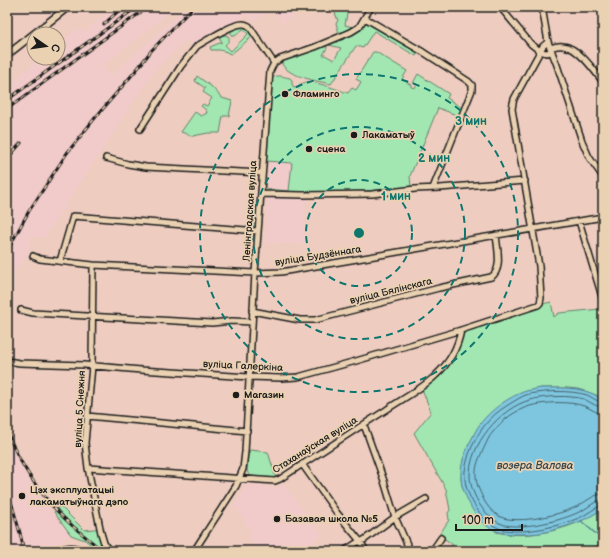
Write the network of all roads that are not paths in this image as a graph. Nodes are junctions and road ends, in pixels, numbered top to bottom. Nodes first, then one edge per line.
1 (68, 7) edge
2 (371, 7) edge
3 (500, 7) edge
4 (542, 7) edge
5 (365, 18) junction
6 (548, 42) junction
7 (550, 50) junction
8 (540, 51) junction
9 (7, 55) edge
10 (274, 63) junction
11 (603, 82) edge
12 (140, 130) dead end
13 (106, 158) dead end
14 (262, 173) junction
15 (603, 177) edge
16 (524, 181) junction
17 (433, 188) junction
18 (261, 194) junction
19 (603, 217) edge
20 (579, 221) junction
21 (533, 229) junction
22 (258, 231) junction
23 (496, 235) junction
24 (33, 256) dead end
25 (60, 261) junction
26 (93, 265) junction
27 (255, 273) junction
28 (603, 300) edge
29 (21, 310) dead end
30 (252, 311) junction
31 (92, 316) junction
32 (252, 322) junction
33 (461, 330) junction
34 (7, 361) edge
35 (92, 366) junction
36 (249, 376) junction
37 (87, 416) junction
38 (364, 425) junction
39 (247, 431) junction
40 (302, 464) junction
41 (88, 468) junction
42 (240, 478) junction
43 (426, 499) dead end
44 (395, 517) junction
45 (441, 538) dead end
46 (360, 541) junction
47 (56, 551) edge
48 (85, 551) edge
49 (109, 551) edge
50 (194, 551) edge
51 (344, 551) edge
52 (366, 551) edge
53 (410, 551) edge
54 (432, 551) edge

1 - 9 main road
2 - 5 street
3 - 8 street
4 - 6 street
5 - 10 street
5 - 17 street
6 - 7 street
6 - 8 street
7 - 8 street
7 - 11 street
7 - 15 street
8 - 16 street
10 - 12 street
10 - 14 street, Ленінградская вуліца
13 - 14 street
14 - 18 street, Ленінградская вуліца
16 - 17 street
16 - 21 street
17 - 18 street
18 - 22 street, Ленінградская вуліца
19 - 20 street, вуліца Будзённага
20 - 21 street, вуліца Будзённага
20 - 28 street
21 - 23 street, вуліца Будзённага
21 - 33 street, вуліца Галеркіна
22 - 25 street
22 - 27 street, Ленінградская вуліца
23 - 27 street, вуліца Будзённага
23 - 30 street, вуліца Бялінскага
24 - 25 street, вуліца Будзённага
25 - 26 street, вуліца Будзённага
26 - 27 street, вуліца Будзённага
26 - 31 street, вуліца 5 Снежня
27 - 30 street, Ленінградская вуліца
29 - 31 street
30 - 32 street, Ленінградская вуліца
31 - 32 street
31 - 35 street, вуліца 5 Снежня
32 - 36 street, Ленінградская вуліца
33 - 36 street, вуліца Галеркіна
33 - 38 street, Стаханаўская вуліца
34 - 35 street, вуліца Галеркіна
35 - 36 street, вуліца Галеркіна
35 - 37 street, вуліца 5 Снежня
36 - 39 street, Ленінградская вуліца
37 - 39 street
37 - 41 street, вуліца 5 Снежня
38 - 40 street, Стаханаўская вуліца
38 - 44 street
39 - 42 street, Ленінградская вуліца
40 - 42 street, Стаханаўская вуліца
40 - 46 street
41 - 42 street, Стаханаўская вуліца
41 - 49 street, вуліца 5 Снежня
42 - 50 street, Ленінградская вуліца
43 - 44 street
44 - 46 street
44 - 53 street
45 - 54 street
46 - 51 street
46 - 52 street
47 - 48 street

